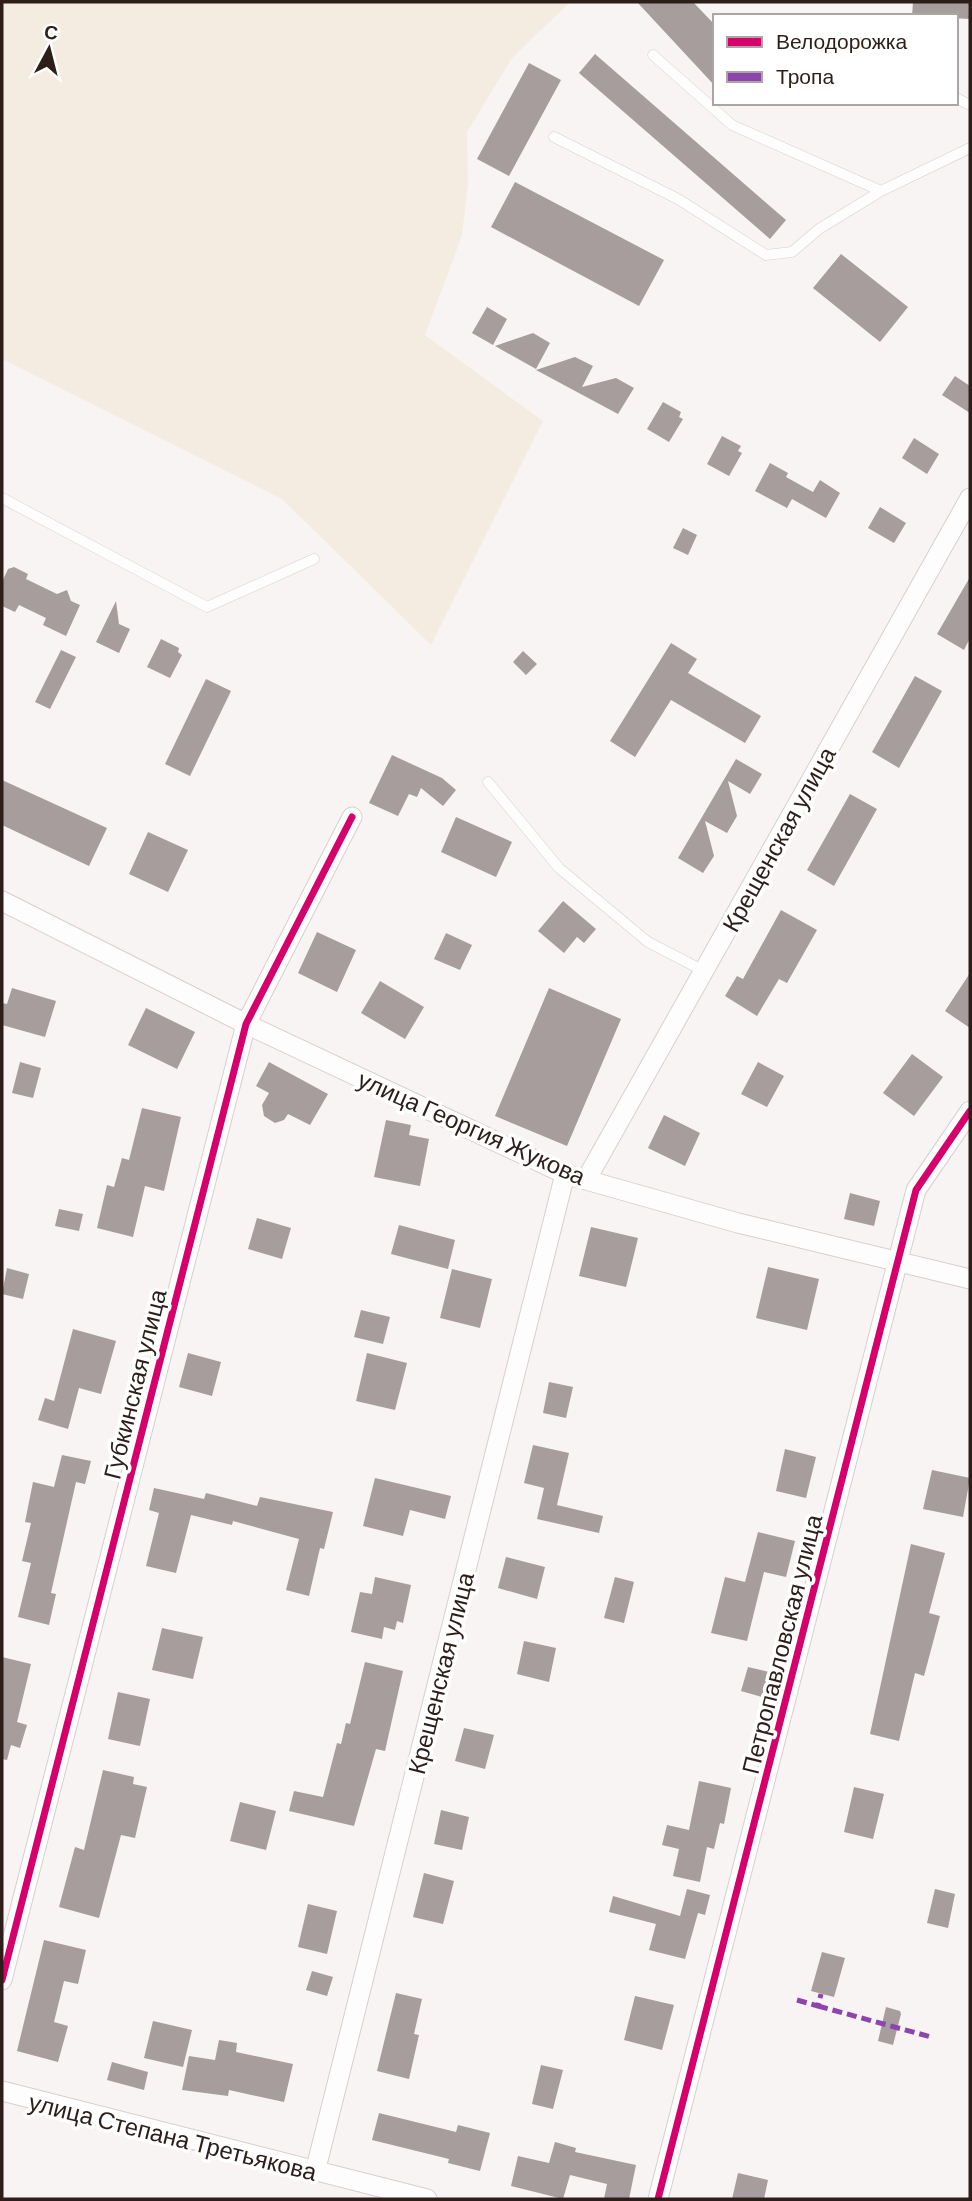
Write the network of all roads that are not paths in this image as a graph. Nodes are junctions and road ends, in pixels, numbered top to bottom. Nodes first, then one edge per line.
1 (653, 55) dead end
2 (554, 137) dead end
3 (970, 148) edge
4 (881, 191) junction
5 (2, 498) edge
6 (970, 498) edge
7 (314, 559) dead end
8 (488, 782) dead end
9 (352, 817) dead end
10 (2, 901) edge
11 (704, 971) junction
12 (246, 1024) junction
13 (970, 1111) edge
14 (565, 1174) junction
15 (586, 1180) junction
16 (898, 1262) junction
17 (970, 1279) edge
18 (2, 1980) edge
19 (2, 2091) edge
20 (315, 2172) junction
21 (427, 2199) edge
22 (658, 2199) edge

1 - 4 lane
2 - 4 lane
3 - 4 lane
5 - 7 lane
6 - 11 street, Крещенская улица
8 - 11 lane
9 - 12 street, Губкинская улица
10 - 12 street, улица Георгия Жукова
11 - 15 street, Крещенская улица
12 - 14 street, улица Георгия Жукова
12 - 18 street, Губкинская улица
13 - 16 street, Петропавловская улица
14 - 15 street, улица Георгия Жукова
14 - 20 street, Крещенская улица
15 - 16 street, улица Георгия Жукова
16 - 17 street, улица Георгия Жукова
16 - 22 street, Петропавловская улица
19 - 20 street, улица Степана Третьякова
20 - 21 street, улица Степана Третьякова

